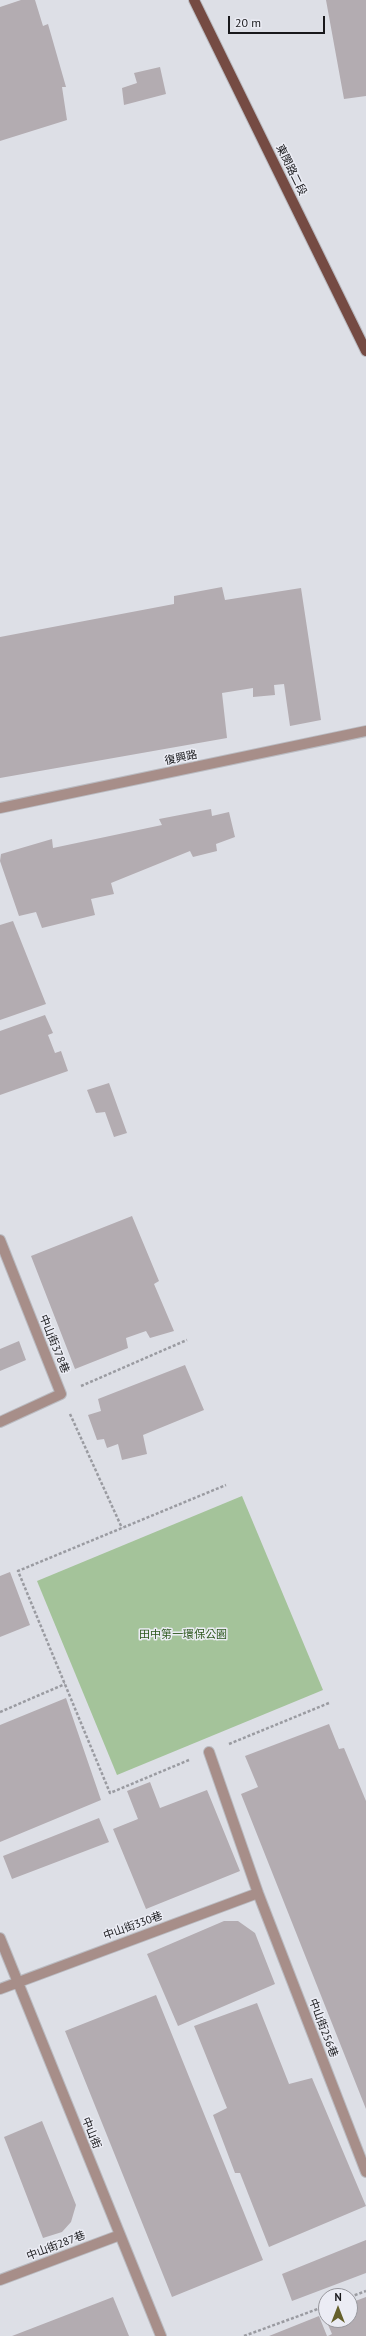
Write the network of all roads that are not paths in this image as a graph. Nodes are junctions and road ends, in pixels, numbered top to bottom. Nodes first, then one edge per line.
1 (194, 0) edge
2 (366, 351) edge
3 (366, 731) edge
4 (0, 808) edge
5 (0, 1240) edge
6 (0, 1422) edge
7 (209, 1752) road end
8 (258, 1893) junction
9 (0, 1938) edge
10 (16, 1982) junction
11 (0, 1989) edge
12 (366, 2172) edge
13 (120, 2235) junction
14 (0, 2280) edge
15 (161, 2336) edge

1 - 2 main road, 東閔路二段
3 - 4 street, 復興路
5 - 6 street, 中山街378巷
7 - 8 street, 中山街256巷
8 - 10 street, 中山街330巷
8 - 12 street, 中山街256巷
9 - 10 street, 中山街
10 - 11 street, 中山街330巷
10 - 13 street, 中山街
13 - 14 street, 中山街287巷
13 - 15 street, 中山街

